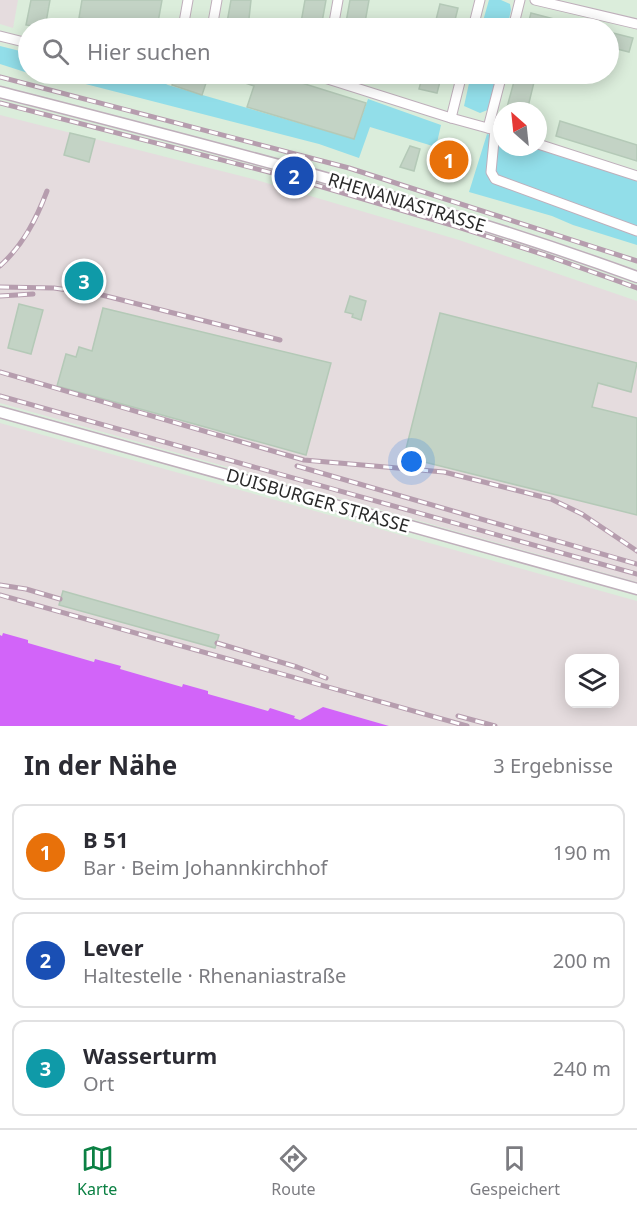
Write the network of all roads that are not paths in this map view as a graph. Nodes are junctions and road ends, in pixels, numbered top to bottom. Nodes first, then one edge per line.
1 (188, 0) edge
2 (217, 0) edge
3 (338, 0) edge
4 (480, 0) edge
5 (520, 0) edge
6 (535, 0) edge
7 (185, 18) edge
8 (214, 18) edge
9 (335, 18) edge
10 (476, 18) edge
11 (516, 18) edge
12 (612, 18) edge
13 (619, 20) edge
14 (637, 24) edge
15 (0, 36) edge
16 (18, 41) edge
17 (351, 84) edge
18 (460, 84) edge
19 (501, 84) edge
20 (0, 92) edge
21 (498, 102) edge
22 (451, 118) junction
23 (493, 129) edge
24 (547, 147) edge
25 (493, 151) edge
26 (637, 176) edge
27 (637, 231) edge
28 (637, 277) edge
29 (0, 412) edge
30 (637, 589) edge

1 - 7 street
2 - 8 street
3 - 9 street
4 - 10 street
5 - 11 street
6 - 12 street
13 - 14 street
15 - 16 street
17 - 22 street
18 - 22 street
19 - 21 street
20 - 28 street, RHENANIASTRASSE
22 - 23 street
24 - 26 street
25 - 27 street
29 - 30 street, DUISBURGER STRASSE

